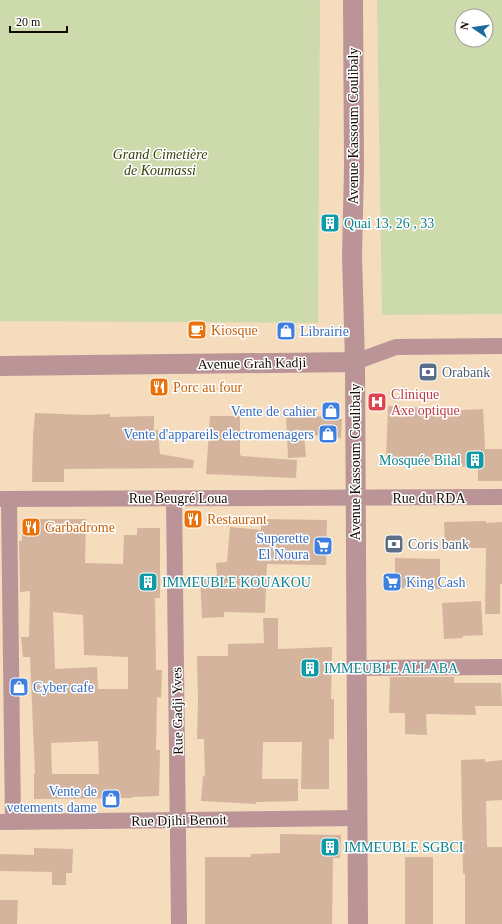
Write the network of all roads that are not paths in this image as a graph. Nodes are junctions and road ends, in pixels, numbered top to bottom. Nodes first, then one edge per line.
1 (353, 0) edge
2 (502, 346) edge
3 (355, 362) junction
4 (0, 366) edge
5 (174, 498) junction
6 (355, 498) junction
7 (502, 498) edge
8 (5, 499) edge
9 (502, 667) edge
10 (356, 668) junction
11 (357, 818) junction
12 (178, 820) junction
13 (6, 822) edge
14 (179, 924) edge
15 (358, 924) edge

1 - 3 street, Avenue Kassoum Coulibaly
2 - 3 street, Avenue Grah Kadji
3 - 4 street, Avenue Grah Kadji
3 - 6 street, Avenue Kassoum Coulibaly
5 - 6 street, Rue Beugré Loua
5 - 8 street, Rue Beugré Loua
5 - 12 street, Rue Gadji Yves
6 - 7 street, Rue du RDA
6 - 10 street, Avenue Kassoum Coulibaly
8 - 13 street
9 - 10 street
10 - 11 street, Avenue Kassoum Coulibaly
11 - 12 street, Rue Djihi Benoit
11 - 15 street, Avenue Kassoum Coulibaly
12 - 13 street, Rue Djihi Benoit
12 - 14 street, Rue Gadji Yves

